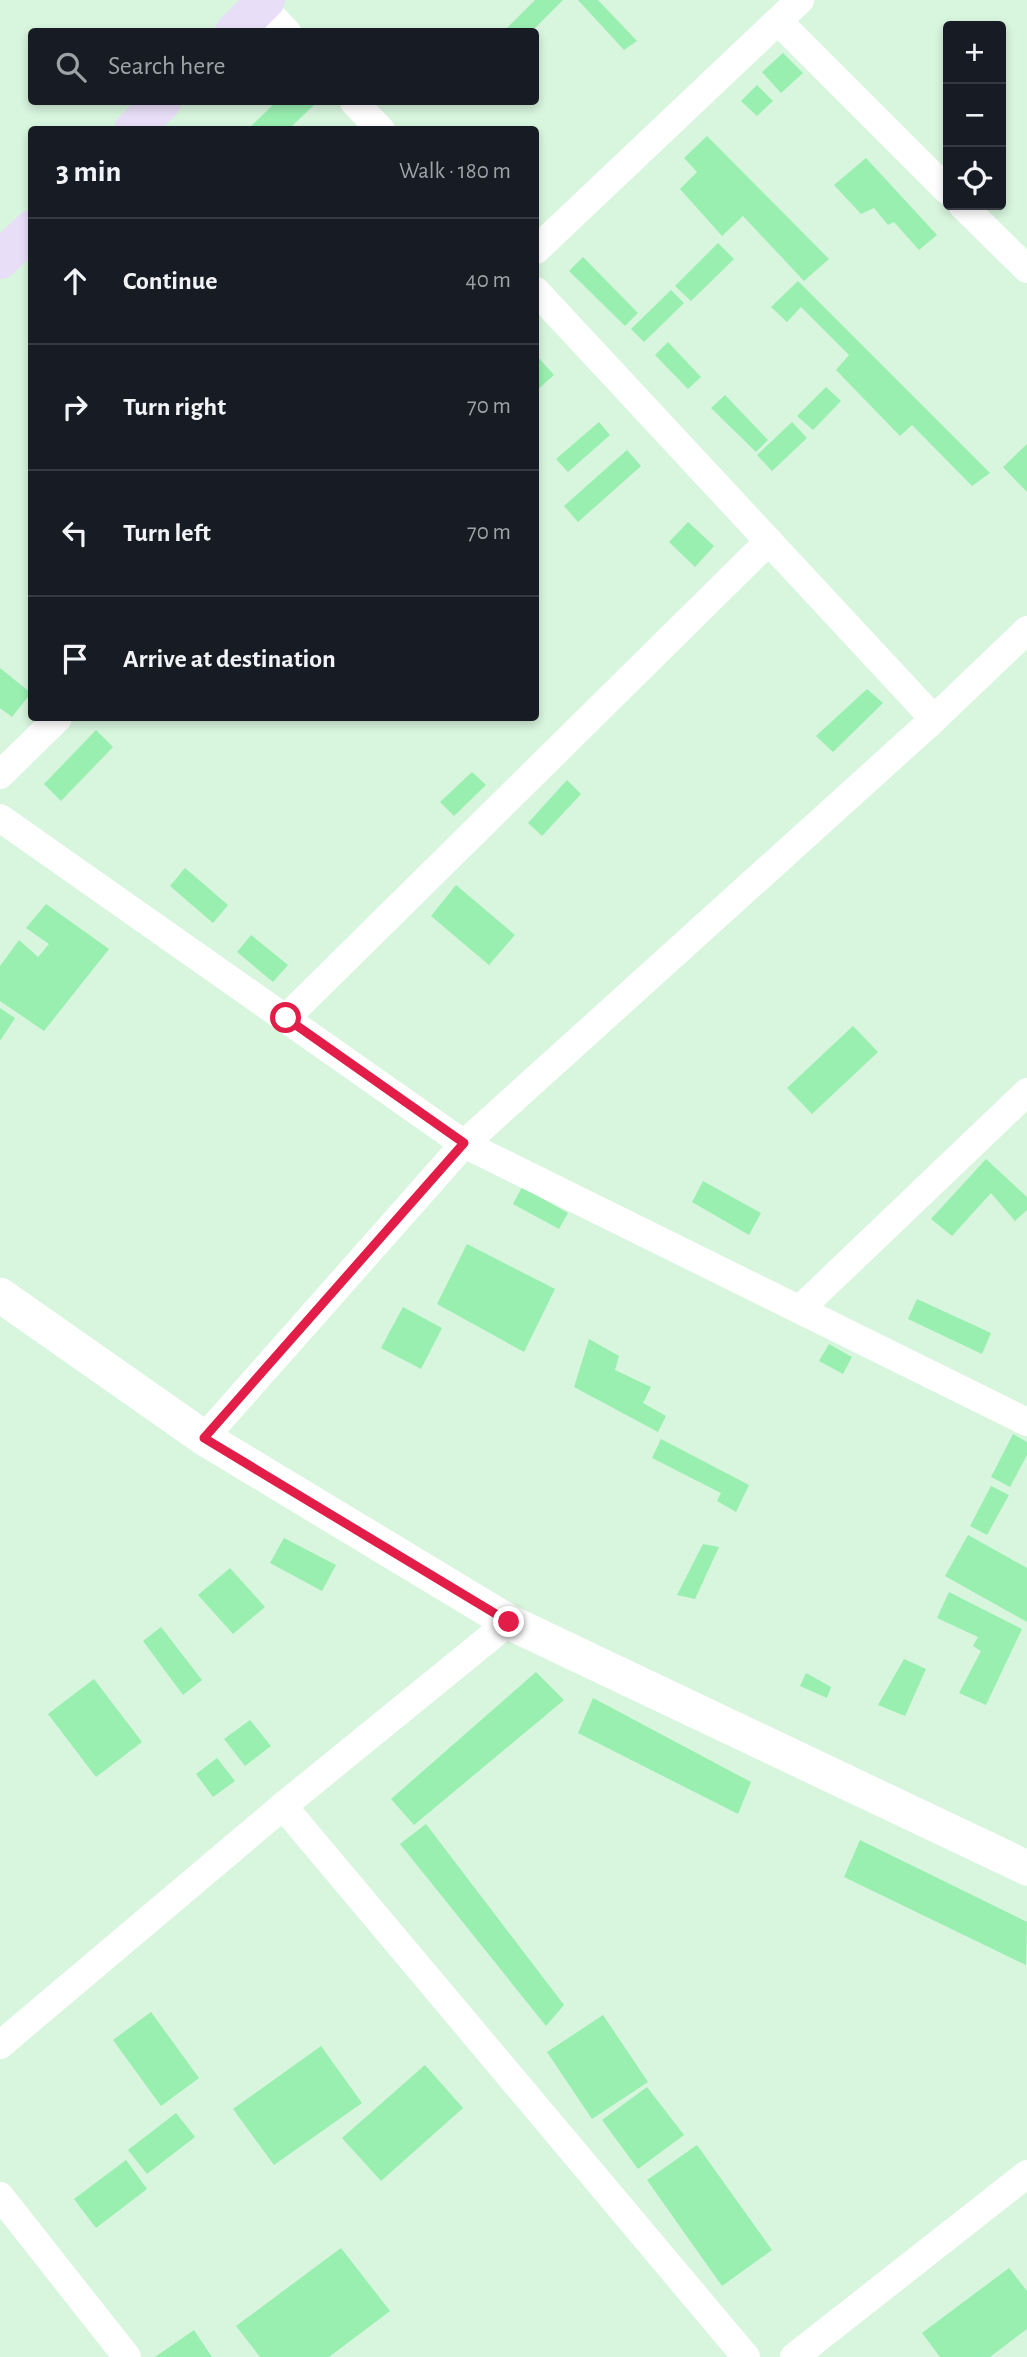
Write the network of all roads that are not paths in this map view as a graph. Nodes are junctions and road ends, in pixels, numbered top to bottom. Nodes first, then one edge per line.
1 (800, 0) edge
2 (268, 9) edge
3 (778, 21) junction
4 (240, 28) edge
5 (159, 105) edge
6 (357, 105) edge
7 (138, 126) edge
8 (377, 126) edge
9 (943, 186) edge
10 (967, 210) edge
11 (28, 233) edge
12 (539, 247) edge
13 (0, 260) edge
14 (1027, 269) edge
15 (539, 294) edge
16 (769, 541) junction
17 (1027, 630) edge
18 (934, 719) junction
19 (55, 721) edge
20 (0, 775) edge
21 (0, 818) edge
22 (286, 1018) junction
23 (1027, 1093) edge
24 (464, 1143) junction
25 (4, 1304) edge
26 (800, 1310) junction
27 (1027, 1422) edge
28 (204, 1438) junction
29 (509, 1622) junction
30 (283, 1806) junction
31 (1027, 1868) edge
32 (0, 2045) edge
33 (1027, 2174) edge
34 (0, 2196) edge
35 (127, 2357) edge
36 (746, 2357) edge
37 (794, 2357) edge

1 - 3 street
2 - 4 main road
3 - 9 street
3 - 12 street
5 - 7 main road
6 - 8 street
10 - 14 street
11 - 13 main road
15 - 16 street
16 - 18 street
16 - 22 street
17 - 18 street
18 - 24 street
19 - 20 street
21 - 22 street
22 - 24 street
23 - 26 street
24 - 26 street
24 - 28 street
25 - 28 street
26 - 27 street
28 - 29 street
29 - 30 street
29 - 31 street
30 - 32 street
30 - 36 street
33 - 37 street
34 - 35 street

